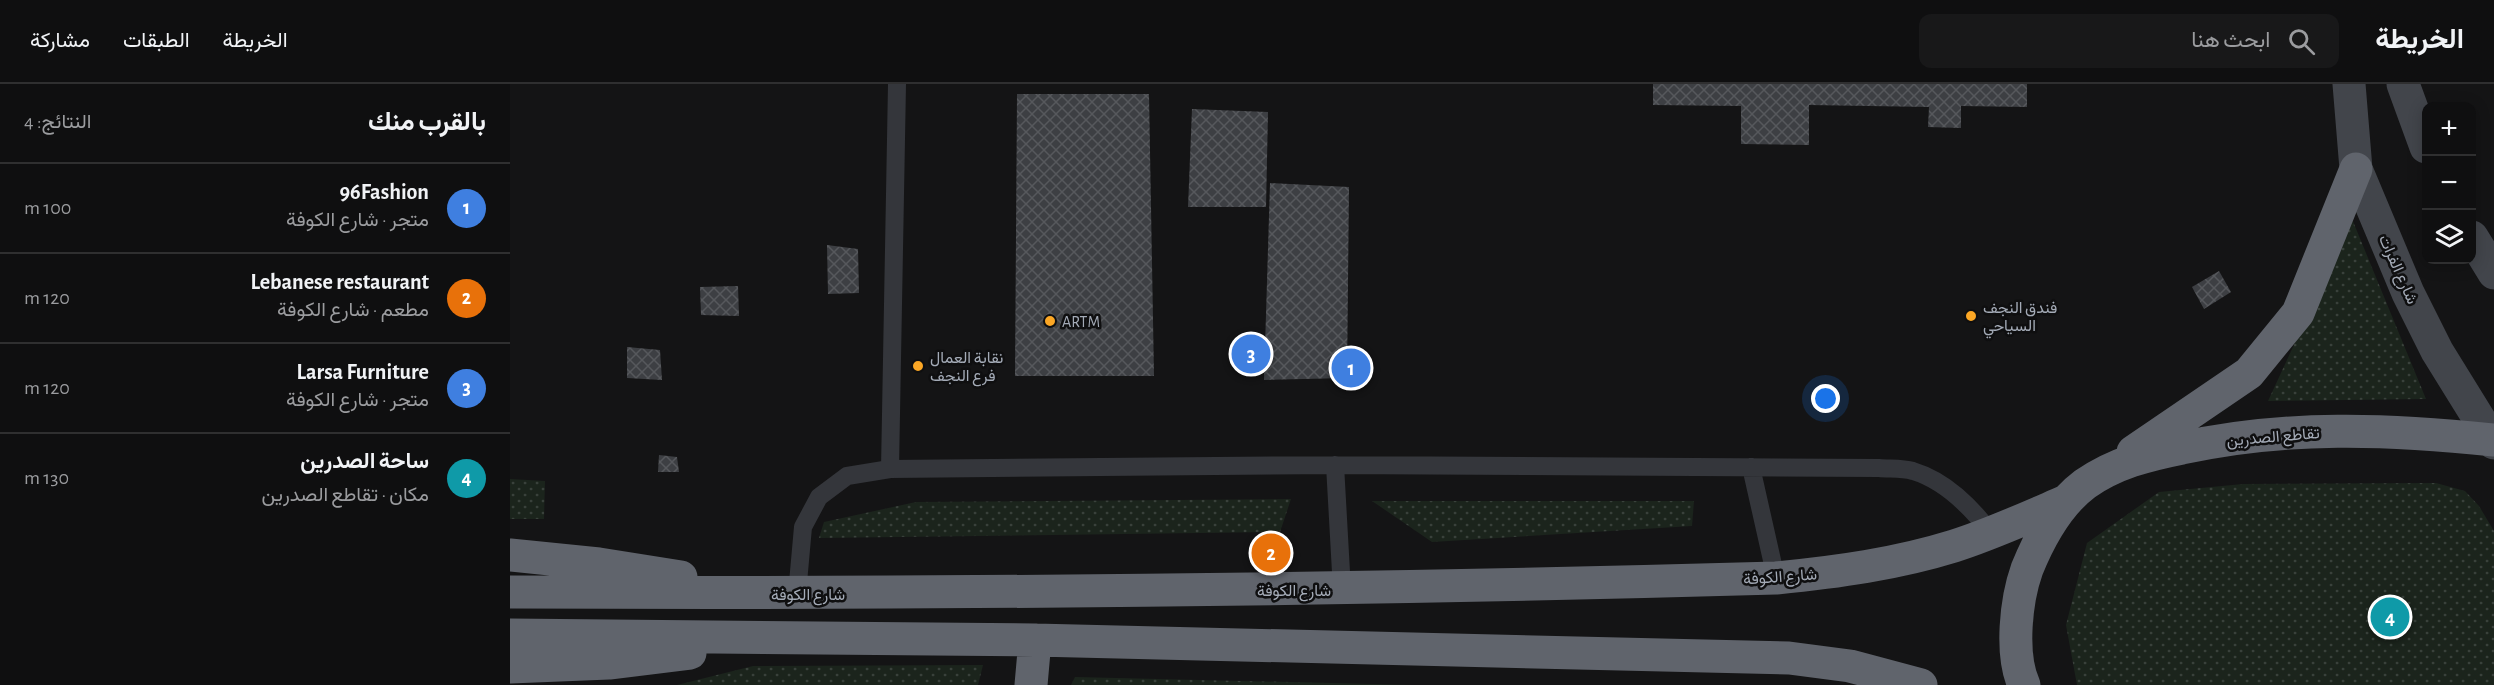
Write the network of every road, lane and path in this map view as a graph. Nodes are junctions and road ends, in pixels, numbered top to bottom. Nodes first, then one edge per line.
1 (897, 84) edge
2 (2349, 84) edge
3 (2403, 84) edge
4 (2422, 134) edge
5 (2356, 169) junction
6 (2476, 244) edge
7 (2494, 273) edge
8 (2461, 392) junction
9 (2494, 399) edge
10 (2493, 441) edge
11 (1335, 465) junction
12 (1751, 467) junction
13 (890, 469) junction
14 (2104, 472) junction
15 (2066, 501) junction
16 (1991, 533) junction
17 (510, 555) edge
18 (1776, 578) junction
19 (1342, 590) junction
20 (510, 592) edge
21 (753, 593) junction
22 (797, 594) junction
23 (510, 635) edge
24 (766, 637) junction
25 (1035, 640) junction
26 (510, 667) edge
27 (1031, 685) edge
28 (1921, 685) edge
29 (2024, 685) edge

1 - 13 lane
2 - 5 main road, شارع الفرات
3 - 4 main road
5 - 8 main road, شارع الفرات
5 - 14 highway
6 - 7 main road
8 - 9 main road
8 - 10 main road, شارع الفرات
10 - 14 highway, تقاطع الصدرين
11 - 12 lane
11 - 13 lane
11 - 19 lane
12 - 16 lane
12 - 18 lane
13 - 22 lane
14 - 15 highway, تقاطع الصدرين
15 - 16 highway, شارع الكوفة
15 - 29 highway
16 - 18 highway, شارع الكوفة
17 - 21 highway
18 - 19 highway, شارع الكوفة
19 - 22 highway, شارع الكوفة
20 - 21 highway, شارع الكوفة
21 - 22 highway, شارع الكوفة
23 - 24 highway
24 - 25 highway
24 - 26 highway
25 - 27 highway
25 - 28 highway

